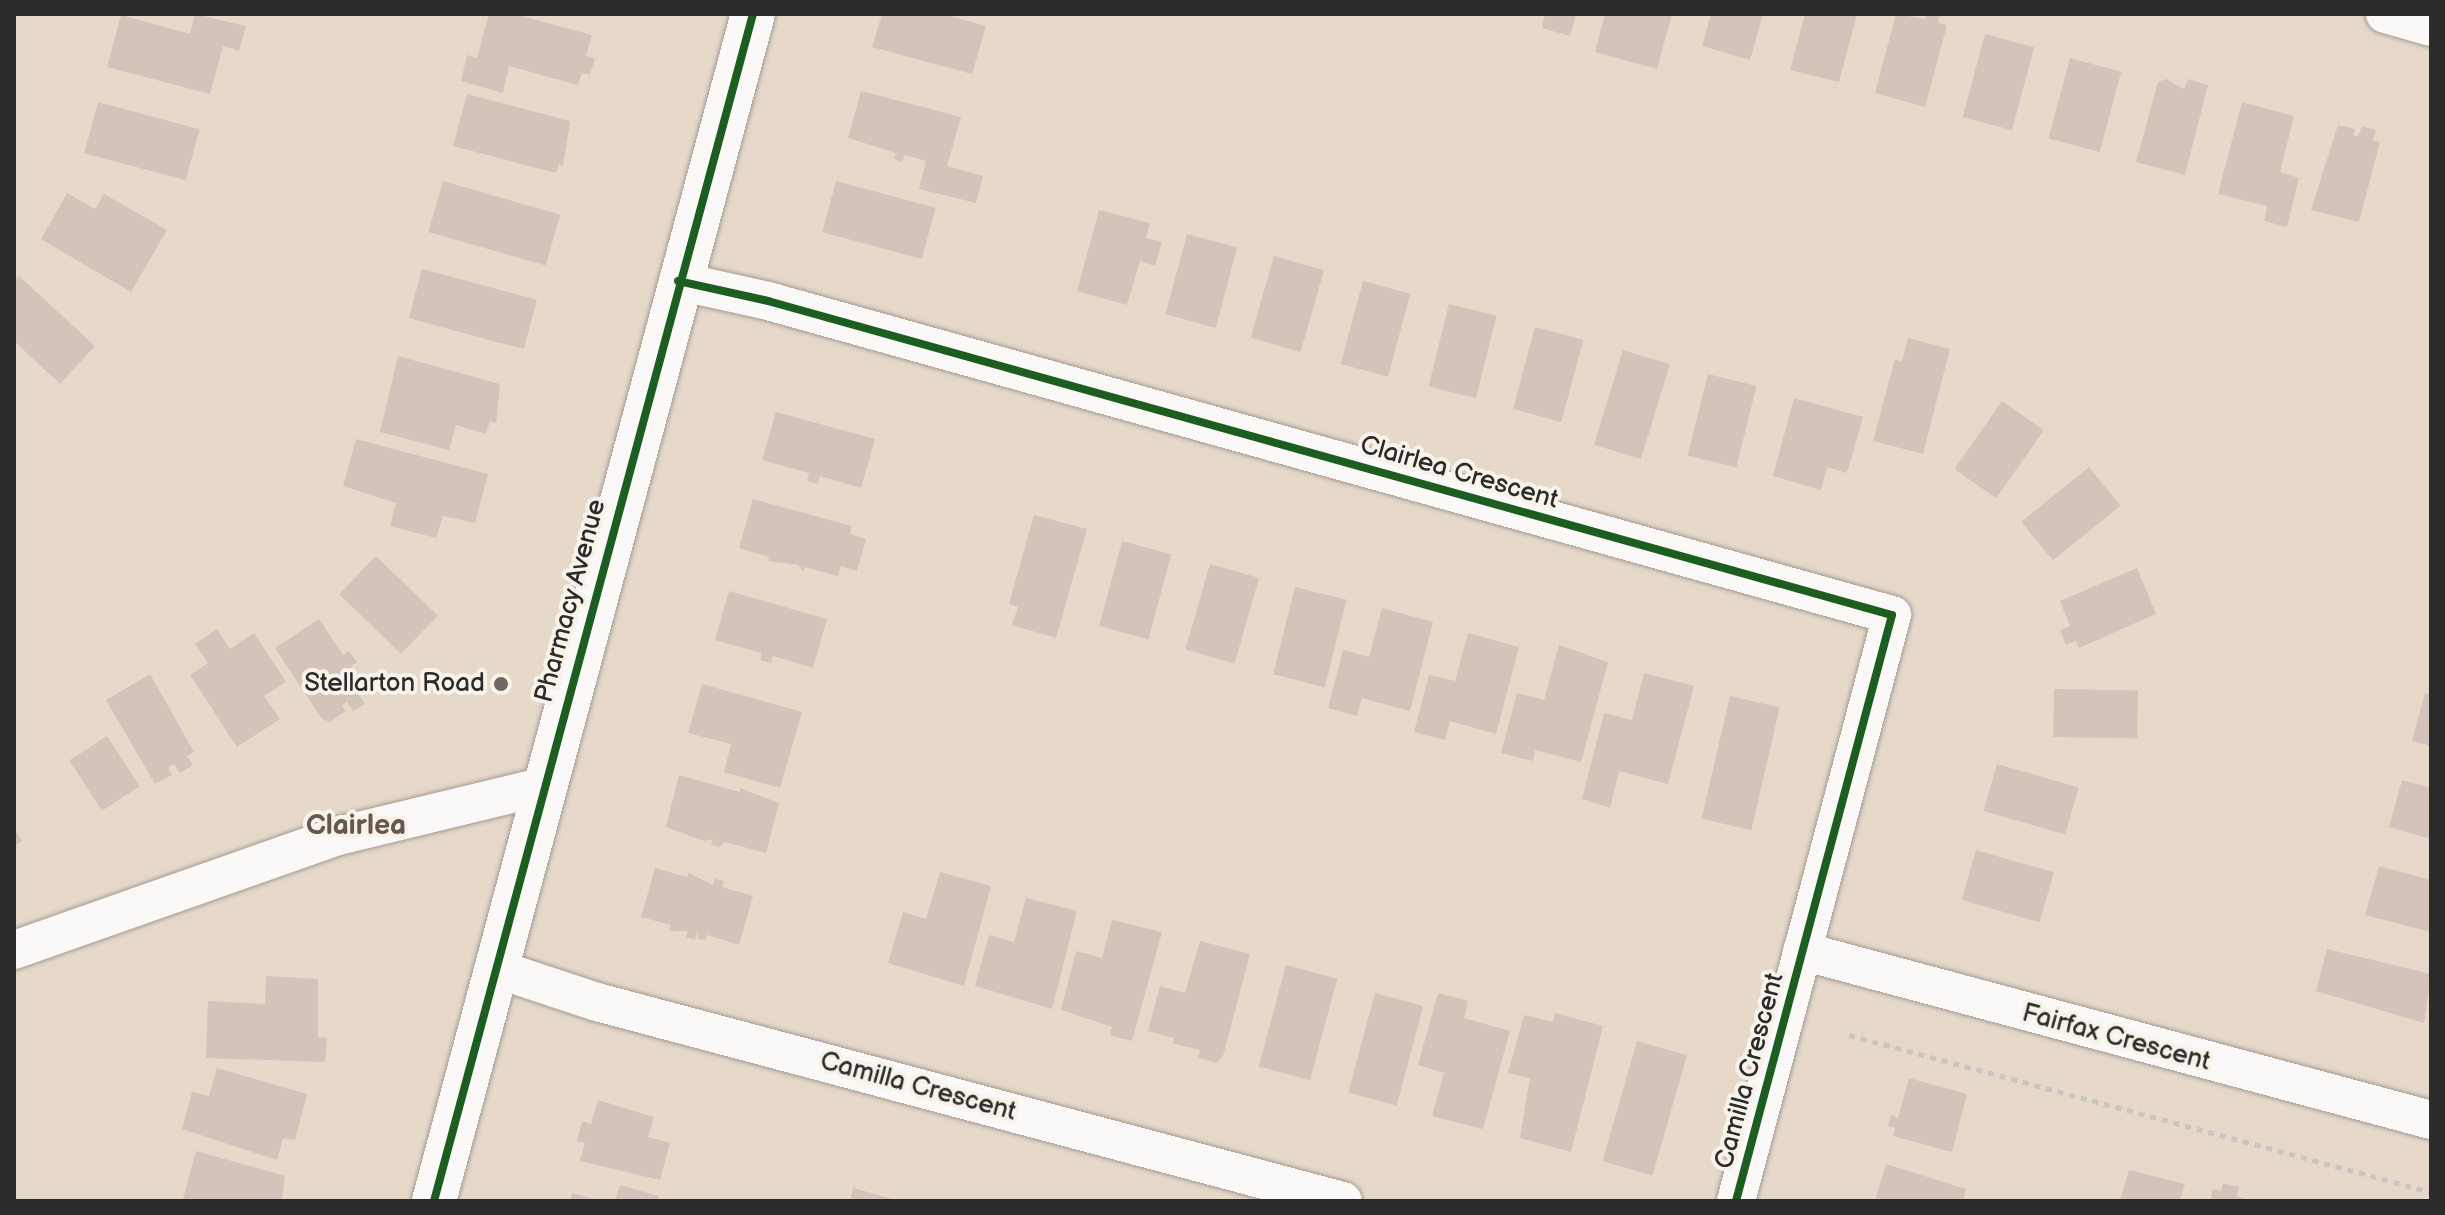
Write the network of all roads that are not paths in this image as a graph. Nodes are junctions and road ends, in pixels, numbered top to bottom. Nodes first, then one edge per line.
1 (753, 14) edge
2 (2385, 14) edge
3 (2431, 27) edge
4 (678, 281) junction
5 (541, 787) junction
6 (14, 950) edge
7 (1802, 951) junction
8 (494, 968) junction
9 (2431, 1120) edge
10 (434, 1201) edge
11 (1343, 1201) edge
12 (1736, 1201) edge

1 - 4 street, Pharmacy Avenue
2 - 3 street
4 - 5 street, Pharmacy Avenue
4 - 7 street, Clairlea Crescent
5 - 6 street
5 - 8 street, Pharmacy Avenue
7 - 9 street, Fairfax Crescent
7 - 12 street, Camilla Crescent
8 - 10 street, Pharmacy Avenue
8 - 11 street, Camilla Crescent

